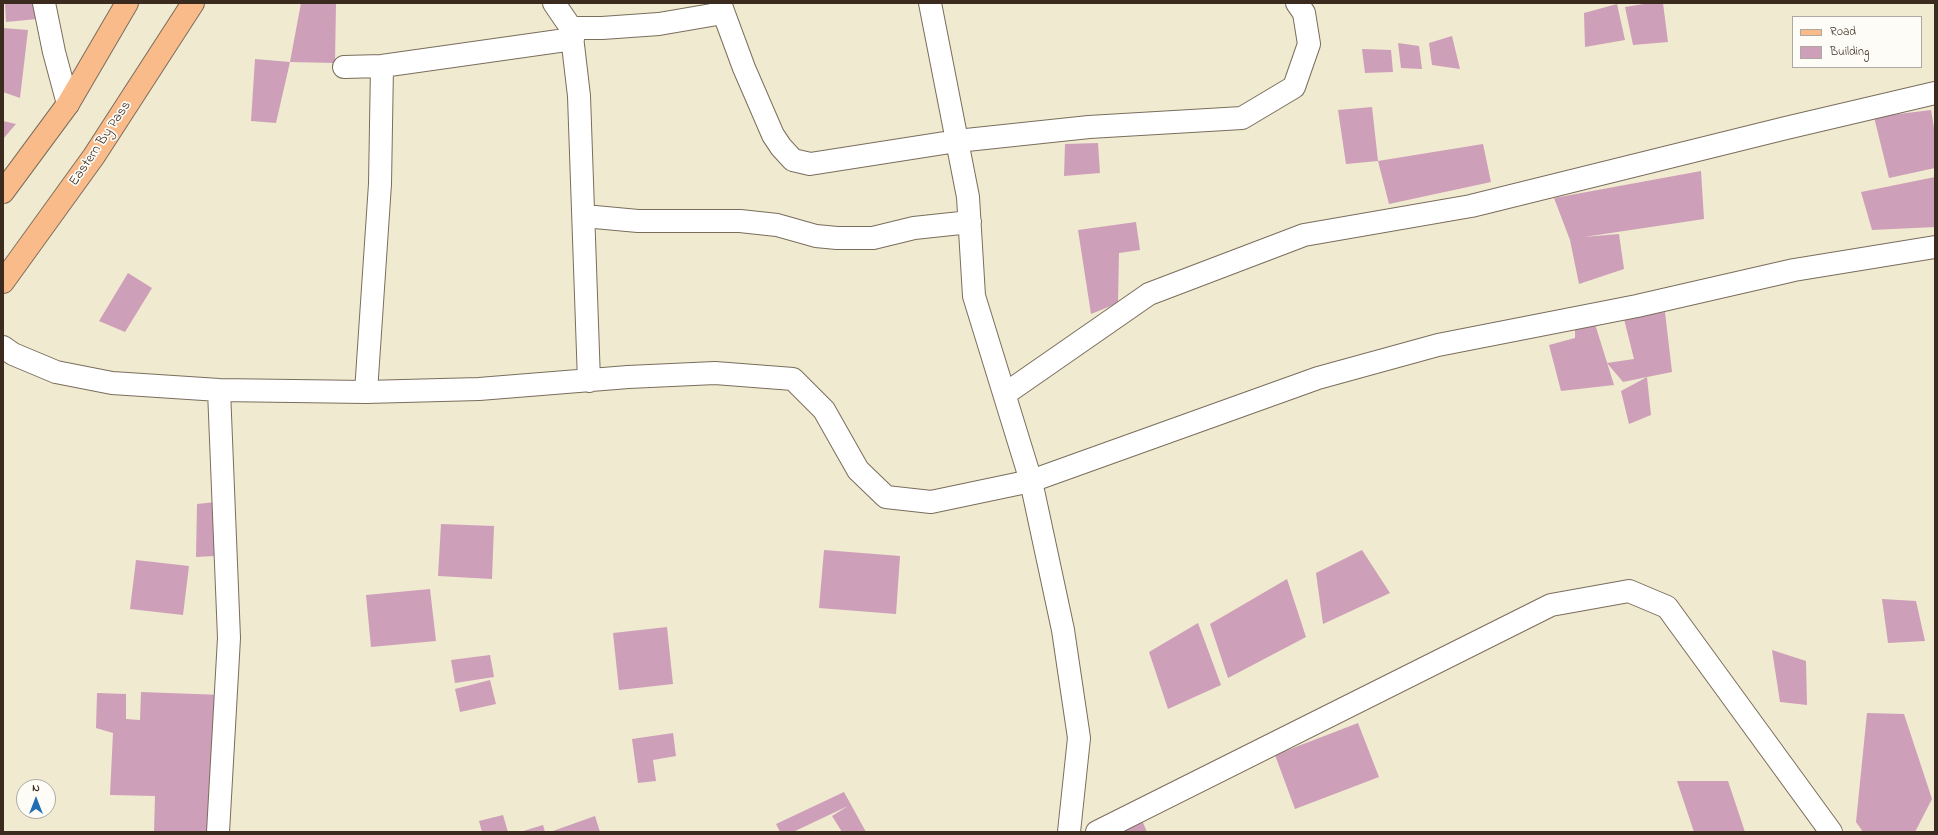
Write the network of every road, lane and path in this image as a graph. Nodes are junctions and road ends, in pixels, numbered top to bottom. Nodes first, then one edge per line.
1 (44, 3) edge
2 (127, 3) edge
3 (193, 3) edge
4 (554, 3) edge
5 (930, 3) edge
6 (1297, 3) edge
7 (721, 8) edge
8 (572, 33) junction
9 (382, 66) junction
10 (344, 67) dead end
11 (1935, 93) edge
12 (68, 104) junction
13 (957, 141) junction
14 (3, 192) edge
15 (584, 216) junction
16 (970, 222) junction
17 (1935, 247) edge
18 (3, 282) edge
19 (3, 347) edge
20 (589, 380) junction
21 (219, 390) junction
22 (366, 392) junction
23 (1005, 394) junction
24 (1031, 481) junction
25 (218, 832) edge
26 (1069, 832) edge
27 (1097, 832) edge
28 (1831, 832) edge

1 - 12 street
2 - 12 main road
3 - 18 main road, Eastern By Pass
4 - 8 street
5 - 13 street
6 - 13 street
7 - 8 street
7 - 13 street
8 - 9 street
8 - 15 street
9 - 10 street
9 - 22 street
11 - 23 street
12 - 14 main road
13 - 16 street
15 - 16 street
15 - 20 street
16 - 23 street
17 - 24 street
19 - 21 street
20 - 22 street
20 - 24 street
21 - 22 street
21 - 25 street
23 - 24 street
24 - 26 street
27 - 28 street

